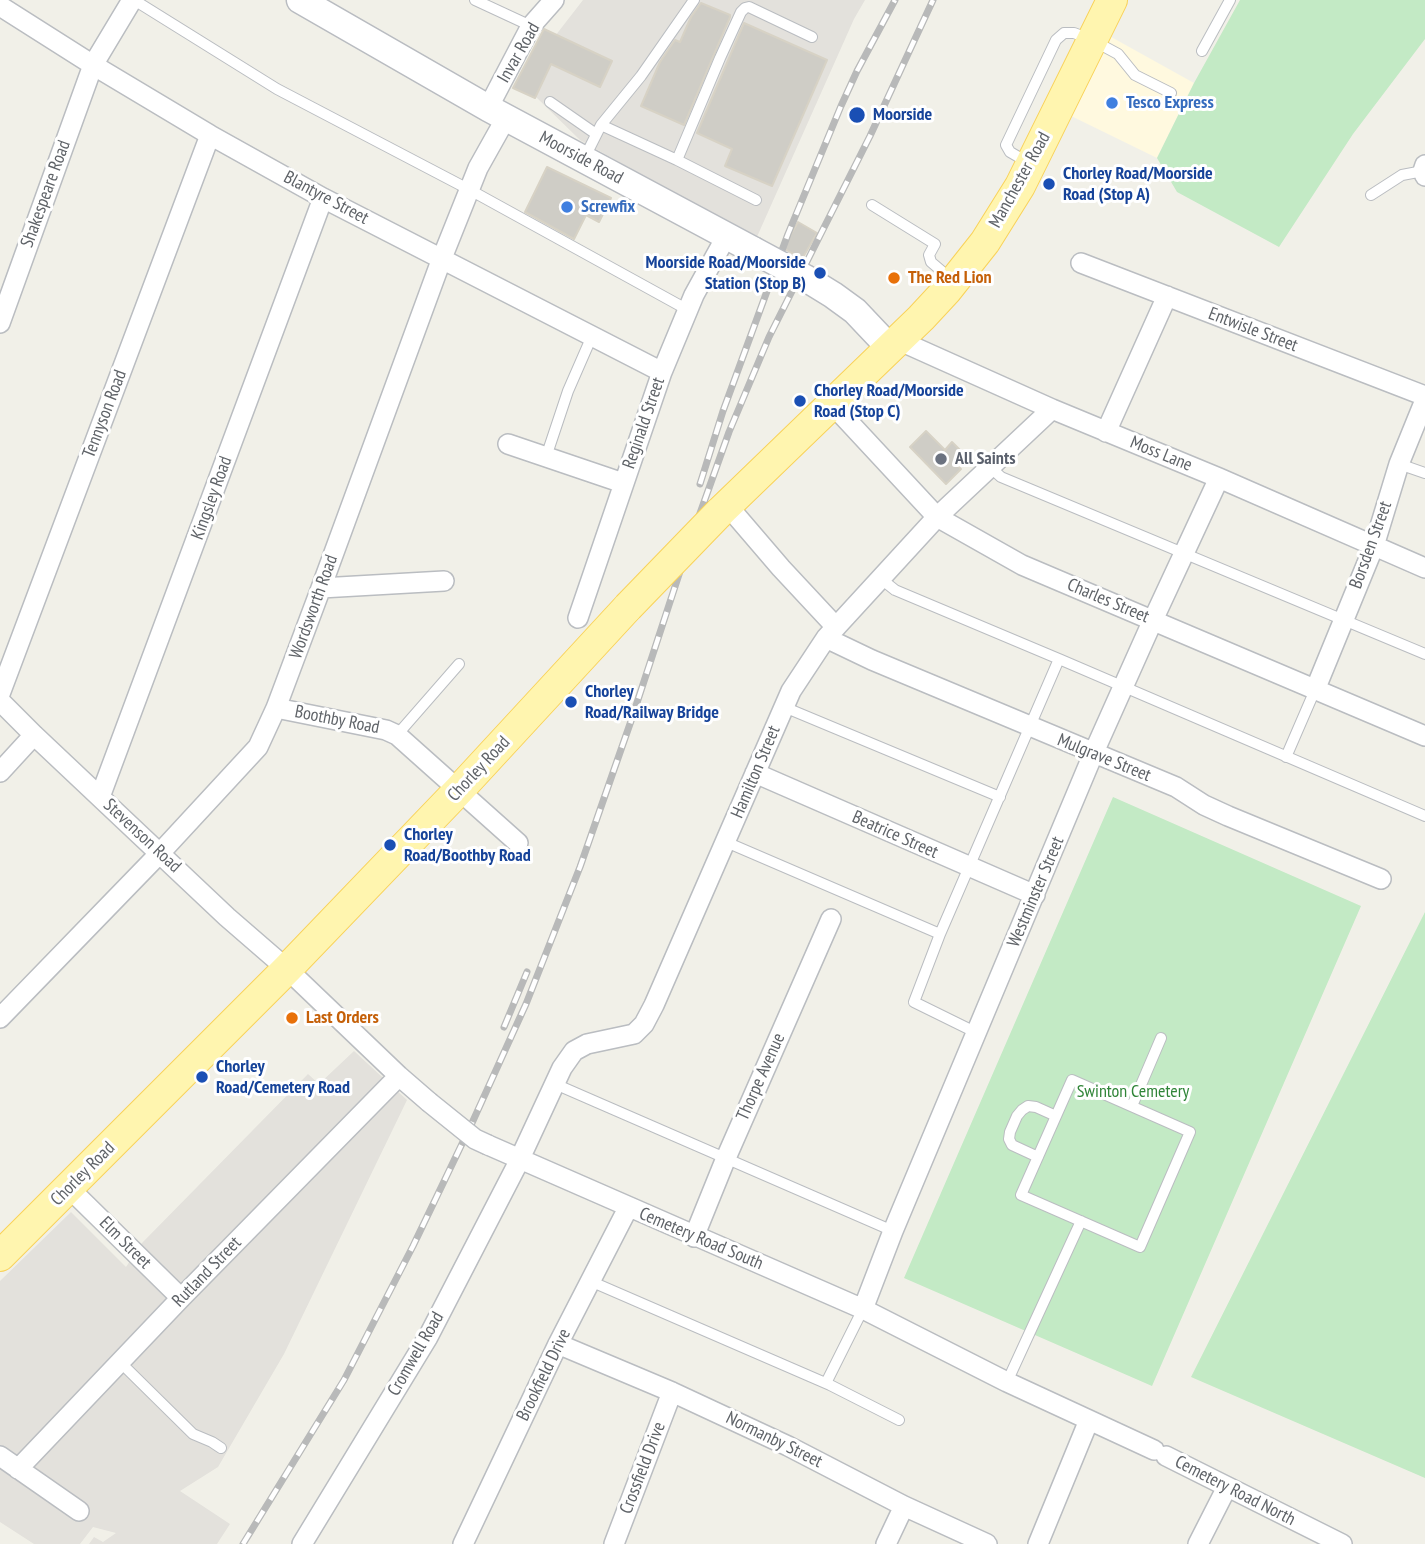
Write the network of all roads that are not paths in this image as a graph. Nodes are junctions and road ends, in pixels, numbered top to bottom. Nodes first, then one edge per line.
1 (133, 0) edge
2 (300, 0) edge
3 (475, 0) edge
4 (554, 0) edge
5 (694, 0) edge
6 (1112, 0) edge
7 (1230, 0) edge
8 (0, 6) edge
9 (531, 26) junction
10 (813, 37) dead end
11 (1091, 40) junction
12 (1202, 51) dead end
13 (93, 65) junction
14 (1171, 93) dead end
15 (550, 102) dead end
16 (497, 113) junction
17 (599, 130) junction
18 (210, 135) junction
19 (584, 159) junction
20 (677, 160) junction
21 (1424, 171) edge
22 (470, 190) junction
23 (1371, 195) dead end
24 (323, 198) junction
25 (756, 200) dead end
26 (872, 205) dead end
27 (727, 235) junction
28 (442, 258) junction
29 (1081, 263) dead end
30 (954, 281) junction
31 (1167, 296) junction
32 (688, 310) junction
33 (0, 323) edge
34 (592, 336) junction
35 (894, 344) junction
36 (662, 372) junction
37 (1425, 398) edge
38 (832, 404) junction
39 (1052, 410) junction
40 (1106, 432) junction
41 (508, 444) dead end
42 (545, 457) junction
43 (1399, 464) junction
44 (990, 467) junction
45 (1425, 473) edge
46 (1219, 478) junction
47 (623, 483) junction
48 (723, 509) junction
49 (937, 517) junction
50 (1374, 546) junction
51 (1184, 554) junction
52 (1425, 568) edge
53 (880, 578) junction
54 (444, 581) dead end
55 (321, 588) junction
56 (578, 618) dead end
57 (1153, 620) junction
58 (1343, 621) junction
59 (831, 632) junction
60 (1425, 654) edge
61 (1059, 659) junction
62 (459, 664) dead end
63 (1123, 687) junction
64 (1315, 690) junction
65 (0, 694) edge
66 (0, 701) edge
67 (784, 707) junction
68 (276, 708) junction
69 (1029, 727) junction
70 (34, 735) junction
71 (397, 735) junction
72 (1425, 736) edge
73 (1094, 752) junction
74 (1286, 757) junction
75 (0, 772) edge
76 (755, 773) junction
77 (459, 790) junction
78 (100, 797) junction
79 (1000, 797) junction
80 (1425, 816) edge
81 (726, 842) junction
82 (518, 843) dead end
83 (160, 853) junction
84 (969, 867) junction
85 (1376, 871) dead end
86 (1035, 895) junction
87 (831, 919) dead end
88 (940, 934) junction
89 (287, 969) junction
90 (0, 1018) edge
91 (977, 1033) junction
92 (1161, 1038) dead end
93 (399, 1076) junction
94 (555, 1084) junction
95 (1132, 1106) junction
96 (1056, 1116) junction
97 (1038, 1157) junction
98 (726, 1158) junction
99 (520, 1160) junction
100 (69, 1188) junction
101 (628, 1208) junction
102 (1081, 1221) junction
103 (893, 1231) junction
104 (694, 1237) junction
105 (0, 1256) edge
106 (590, 1282) junction
107 (181, 1298) junction
108 (863, 1310) junction
109 (558, 1344) junction
110 (120, 1362) junction
111 (1007, 1382) junction
112 (826, 1383) junction
113 (672, 1392) junction
114 (899, 1420) dead end
115 (1089, 1420) junction
116 (221, 1448) dead end
117 (1160, 1453) joint
118 (0, 1456) edge
119 (18, 1469) junction
120 (1227, 1487) junction
121 (904, 1506) junction
122 (79, 1511) dead end
123 (302, 1544) edge
124 (463, 1544) edge
125 (614, 1544) edge
126 (886, 1544) edge
127 (987, 1544) edge
128 (1038, 1544) edge
129 (1198, 1544) edge
130 (1342, 1544) edge

1 - 13 street, Shakespeare Road
1 - 22 lane
2 - 16 street, Moorside Road
3 - 9 lane
4 - 9 street, Invar Road
5 - 17 lane
6 - 11 main road, Manchester Road
7 - 12 lane
8 - 13 street, Blantyre Street
9 - 16 street, Invar Road
10 - 20 lane
11 - 14 lane
11 - 30 main road, Manchester Road
13 - 18 street, Blantyre Street
13 - 33 street, Shakespeare Road
15 - 17 lane
16 - 19 street, Moorside Road
16 - 22 street, Wordsworth Road
17 - 19 lane
17 - 20 lane
18 - 24 street, Blantyre Street
18 - 65 street, Tennyson Road
19 - 27 street, Moorside Road
20 - 25 lane
21 - 23 lane
22 - 28 street, Wordsworth Road
22 - 32 lane
24 - 28 street, Blantyre Street
24 - 78 street, Kingsley Road
26 - 30 lane
27 - 32 street, Reginald Street
27 - 35 street, Moorside Road, bridge
28 - 34 street, Blantyre Street
28 - 55 street, Wordsworth Road
29 - 31 street, Entwisle Street
30 - 35 main road, Manchester Road
31 - 37 street, Entwisle Street
31 - 40 street
32 - 36 street, Reginald Street
34 - 36 street, Blantyre Street
34 - 42 lane
35 - 38 main road, Chorley Road
35 - 39 street, Moss Lane
36 - 47 street, Reginald Street
37 - 43 street, Borsden Street
38 - 48 main road, Chorley Road
38 - 49 street, Charles Street
39 - 40 street, Moss Lane
39 - 44 street, Hamilton Street
40 - 46 street, Moss Lane
41 - 42 street
42 - 47 street
43 - 45 lane
43 - 50 street, Borsden Street
44 - 49 street, Hamilton Street
44 - 51 lane
46 - 50 street, Moss Lane
46 - 51 street, Westminster Street
47 - 56 street, Reginald Street
48 - 59 street, Mulgrave Street
48 - 77 main road, Chorley Road, bridge
49 - 53 street, Hamilton Street
49 - 57 street, Charles Street
50 - 52 street, Moss Lane
50 - 58 street, Borsden Street
51 - 57 street, Westminster Street
51 - 58 lane
53 - 59 street, Hamilton Street
53 - 61 lane
54 - 55 street
55 - 68 street, Wordsworth Road
57 - 63 street, Westminster Street
57 - 64 street, Charles Street
58 - 60 lane
58 - 64 street, Borsden Street
59 - 67 street, Hamilton Street
59 - 69 street, Mulgrave Street
61 - 63 lane
61 - 69 lane
62 - 71 lane
63 - 73 street, Westminster Street
63 - 74 lane
64 - 72 street, Charles Street
64 - 74 lane
66 - 70 street, Stevenson Road
67 - 76 street, Hamilton Street
67 - 79 lane
68 - 71 street, Boothby Road
68 - 83 street, Wordsworth Road
69 - 73 street, Mulgrave Street
69 - 79 lane
70 - 75 street
70 - 78 street, Stevenson Road
71 - 77 street, Boothby Road
73 - 85 street, Mulgrave Street
73 - 86 street, Westminster Street
74 - 80 lane
76 - 81 street, Hamilton Street
76 - 84 street, Beatrice Street
77 - 82 street, Boothby Road
77 - 89 main road, Chorley Road
78 - 83 street, Stevenson Road
79 - 84 lane
81 - 88 lane
81 - 94 street, Hamilton Street
83 - 89 street, Stevenson Road
83 - 90 street, Wordsworth Road
84 - 86 street, Beatrice Street
84 - 88 lane
86 - 91 street, Westminster Street
87 - 98 street, Thorpe Avenue
88 - 91 lane
89 - 93 street, Cemetery Road South
89 - 100 main road, Chorley Road
91 - 103 street, Westminster Street
92 - 95 lane
93 - 99 street, Cemetery Road South, bridge
93 - 107 street, Rutland Street
94 - 98 lane
94 - 99 street, Hamilton Street
95 - 96 lane
95 - 102 lane
96 - 97 lane
96 - 97 lane
97 - 102 lane
98 - 103 lane
98 - 104 street, Thorpe Avenue
99 - 101 street, Cemetery Road South
99 - 123 street, Cromwell Road
100 - 105 main road, Chorley Road
100 - 107 street, Elm Street
101 - 104 street, Cemetery Road South
101 - 106 street, Brookfield Drive
102 - 111 lane
103 - 108 street, Westminster Street
104 - 108 street, Cemetery Road South
106 - 109 street, Brookfield Drive
106 - 112 lane
107 - 110 street, Rutland Street
108 - 111 street, Cemetery Road South
108 - 112 lane
109 - 113 street, Normanby Street
109 - 124 street, Brookfield Drive
110 - 116 lane
110 - 119 street, Rutland Street
111 - 115 street, Cemetery Road South
112 - 114 lane
113 - 121 street, Normanby Street
113 - 125 street, Crossfield Drive
115 - 117 street, Cemetery Road South
115 - 128 street
117 - 120 street, Cemetery Road North
118 - 119 street
119 - 122 street
120 - 129 street
120 - 130 street, Cemetery Road North
121 - 126 street
121 - 127 street, Normanby Street

